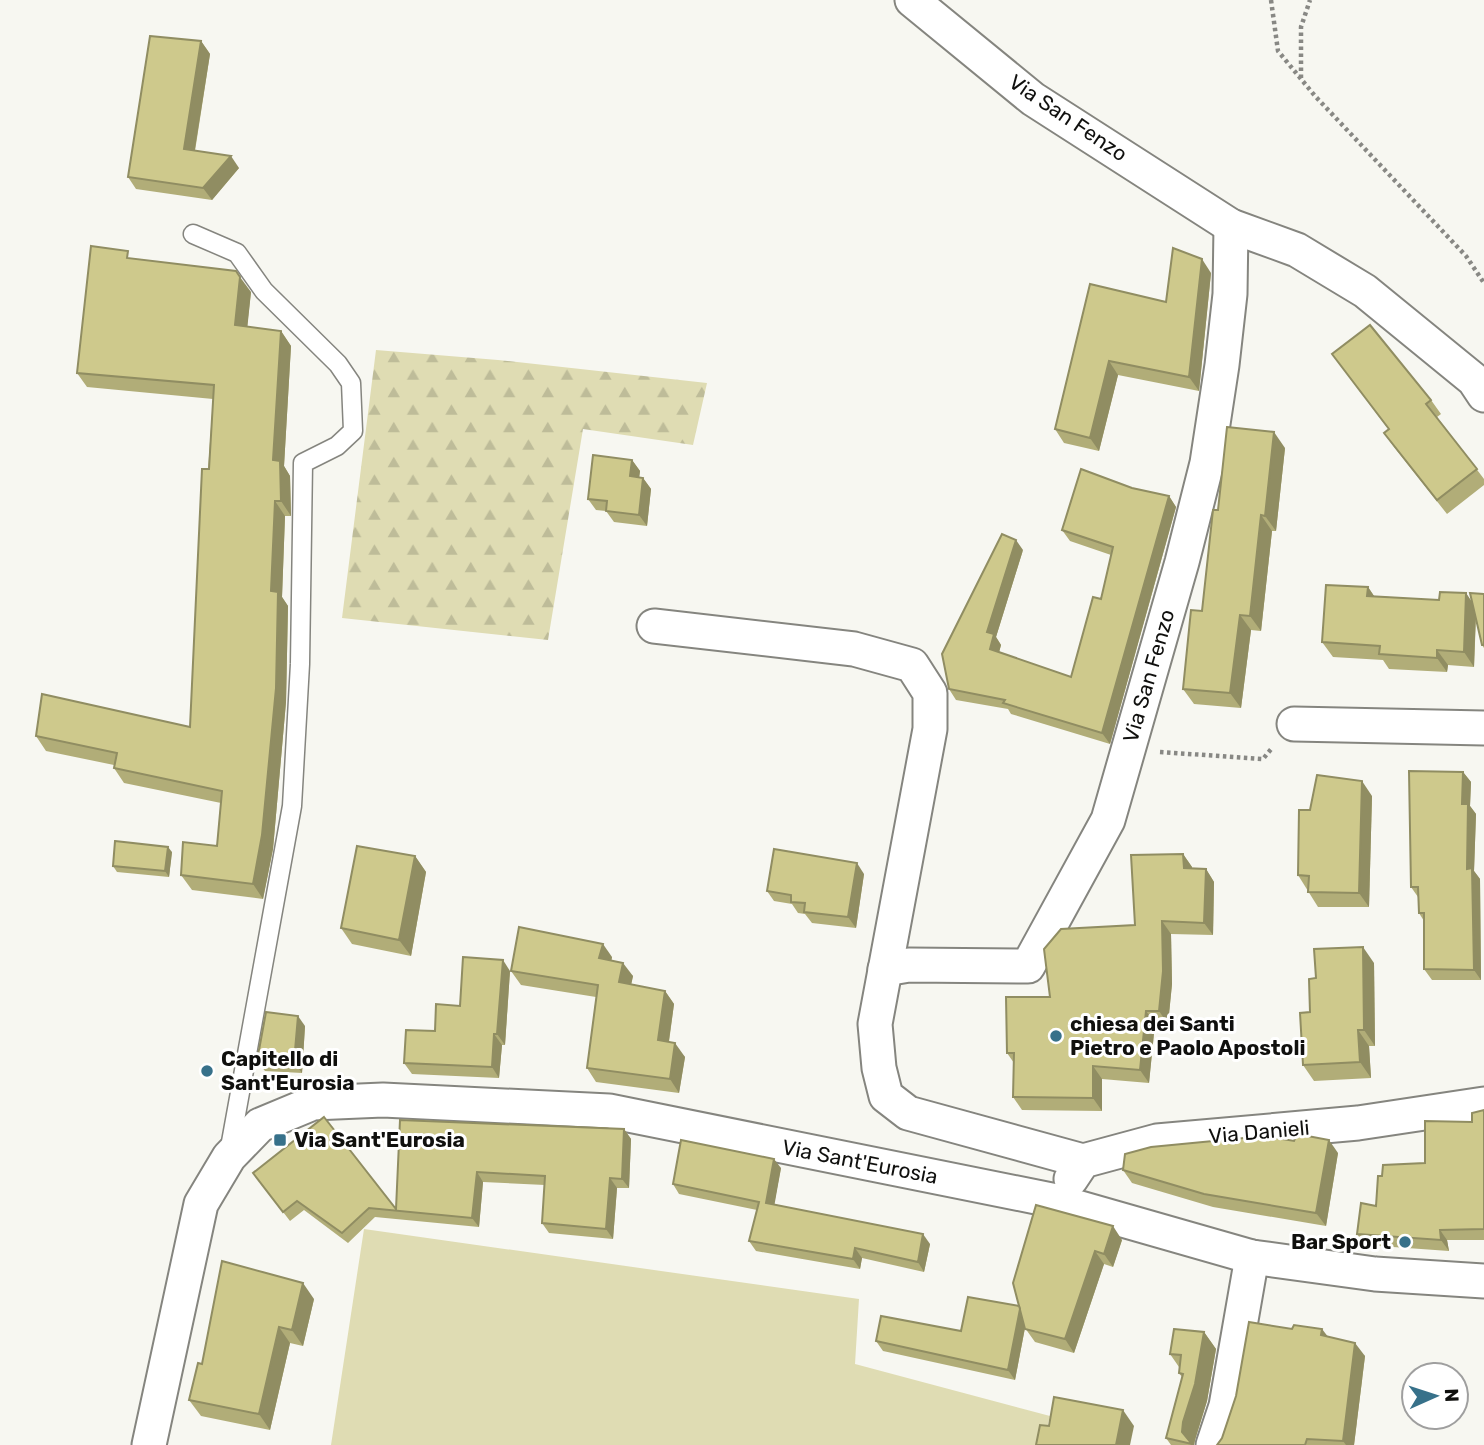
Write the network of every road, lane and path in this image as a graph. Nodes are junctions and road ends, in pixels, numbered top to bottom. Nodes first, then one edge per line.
1 (912, 0) edge
2 (1271, 0) edge
3 (1310, 0) edge
4 (1301, 79) junction
5 (1231, 226) junction
6 (193, 234) dead end
7 (1484, 283) edge
8 (1479, 387) edge
9 (654, 626) dead end
10 (1294, 724) dead end
11 (1484, 728) edge
12 (1128, 750) junction
13 (1262, 759) dead end
14 (885, 969) junction
15 (1484, 1104) edge
16 (229, 1157) junction
17 (1083, 1161) junction
18 (1056, 1201) junction
19 (1252, 1257) junction
20 (1484, 1281) edge
21 (149, 1445) edge
22 (1213, 1445) edge

1 - 5 street, Via San Fenzo
2 - 4 path
3 - 4 path
4 - 7 path
5 - 8 street, Via San Fenzo
5 - 12 street, Via San Fenzo
6 - 16 lane
9 - 14 street
10 - 11 street
12 - 13 path
12 - 14 street, Via San Fenzo
14 - 17 street
15 - 17 street, Via Danieli
16 - 18 street, Via Sant'Eurosia
16 - 21 street, Via Sant'Eurosia
17 - 18 street
18 - 19 street, Via Sant'Eurosia
19 - 20 street, Via Sant'Eurosia
19 - 22 street

